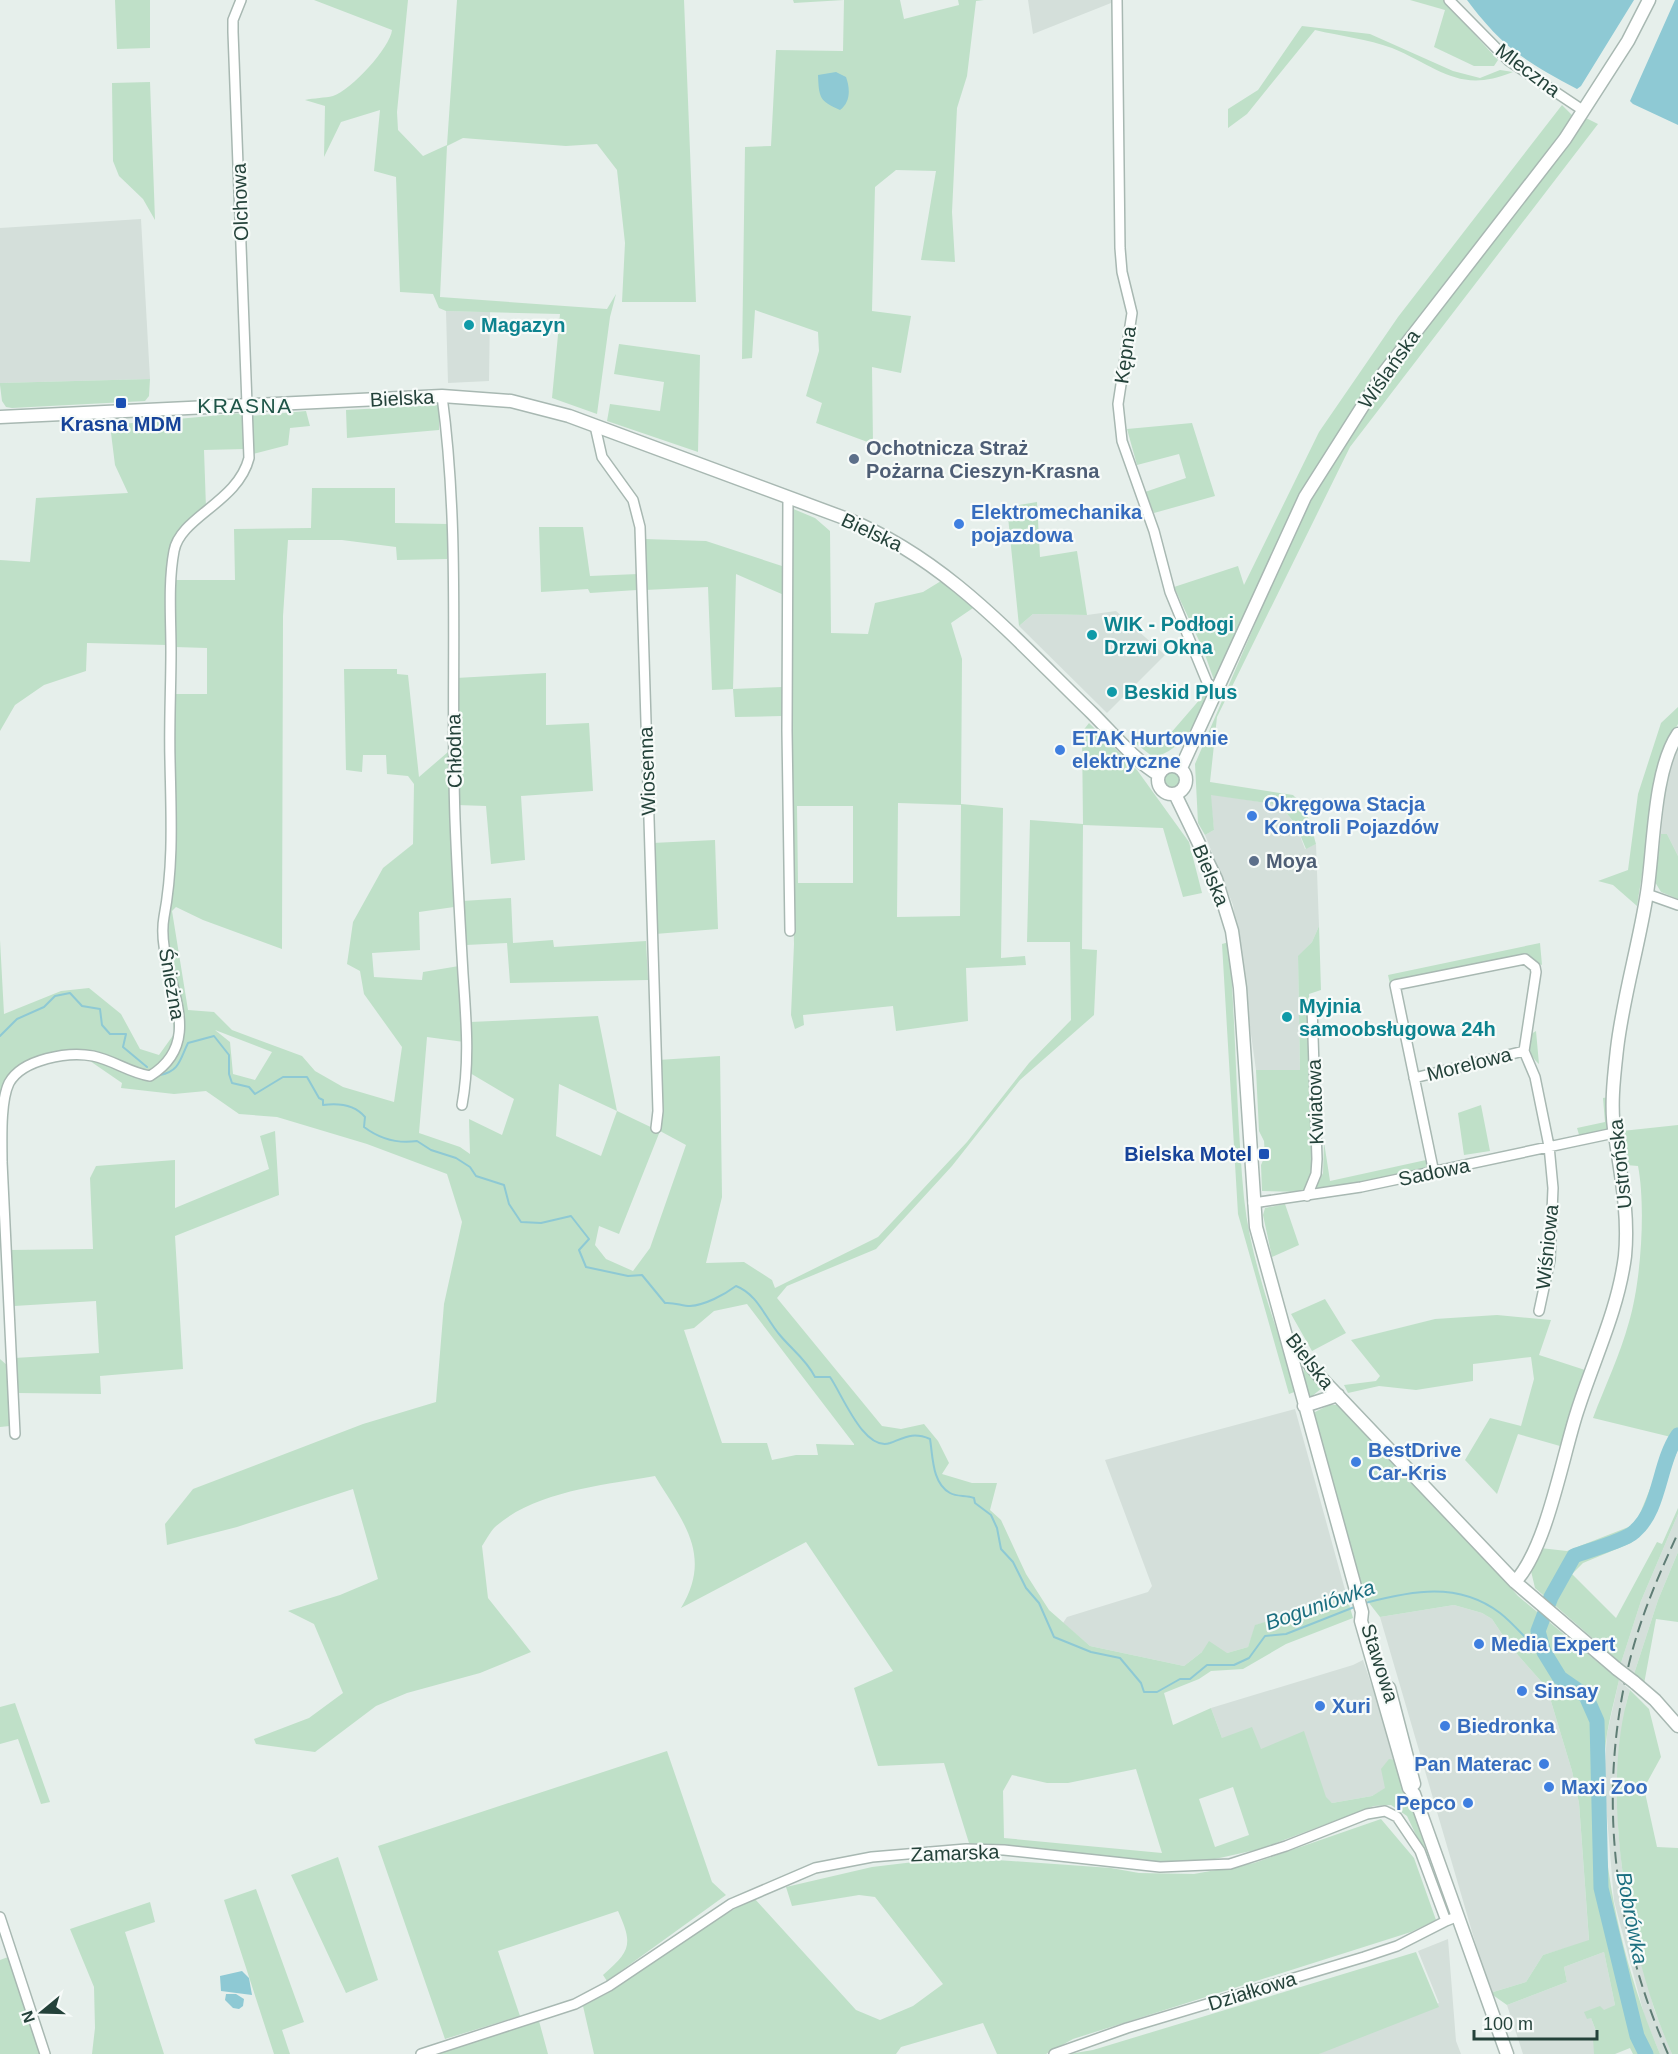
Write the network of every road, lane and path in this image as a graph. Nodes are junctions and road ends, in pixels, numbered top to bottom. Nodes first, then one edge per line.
1 (241, 0) edge
2 (1117, 0) edge
3 (1449, 0) edge
4 (1649, 0) edge
5 (1584, 111) junction
6 (442, 396) junction
7 (247, 406) junction
8 (0, 417) edge
9 (595, 426) junction
10 (788, 498) junction
11 (1217, 692) junction
12 (1678, 734) edge
13 (1181, 768) junction
14 (1159, 775) junction
15 (1175, 794) junction
16 (1647, 894) junction
17 (1678, 905) edge
18 (790, 931) dead end
19 (1312, 1006) dead end
20 (1524, 1050) junction
21 (1414, 1078) junction
22 (462, 1105) dead end
23 (656, 1128) dead end
24 (1614, 1133) junction
25 (1549, 1146) junction
26 (1434, 1173) junction
27 (1307, 1196) junction
28 (1253, 1203) junction
29 (1539, 1311) dead end
30 (1286, 1336) junction
31 (1338, 1395) junction
32 (1304, 1406) junction
33 (15, 1434) dead end
34 (1515, 1582) junction
35 (1362, 1612) junction
36 (1374, 1666) junction
37 (1390, 1690) junction
38 (1678, 1726) edge
39 (1414, 1794) junction
40 (0, 1917) edge
41 (1451, 1919) junction
42 (45, 2054) edge
43 (420, 2054) edge
44 (1054, 2054) edge
45 (1507, 2054) edge

1 - 7 street, Olchowa
2 - 11 street, Kępna
3 - 5 street, Mleczna
4 - 5 street, Wiślańska
5 - 11 street, Wiślańska
6 - 7 street, Bielska
6 - 9 street, Bielska
6 - 22 street, Chłodna
7 - 8 street, Bielska
7 - 33 street, Śnieżna
9 - 10 street, Bielska
9 - 23 street, Wiosenna
10 - 14 street, Bielska
10 - 18 street
11 - 13 street, Wiślańska
12 - 16 street, Ustrońska
13 - 14 street
13 - 15 street
14 - 15 street
15 - 28 street, Bielska
16 - 17 street
16 - 24 street, Ustrońska
19 - 27 street, Kwiatowa
20 - 21 street, Morelowa
20 - 21 street
20 - 25 street, Wiśniowa
21 - 26 street
24 - 25 street, Sadowa
24 - 34 street, Ustrońska
25 - 26 street, Sadowa
25 - 29 street, Wiśniowa
26 - 27 street, Sadowa
27 - 28 street, Sadowa
28 - 30 street, Bielska
30 - 31 street, Bielska
30 - 32 street, Stawowa
31 - 32 street
31 - 34 street, Bielska
32 - 35 street, Stawowa
34 - 38 street, Bielska, bridge
35 - 36 street, Stawowa
35 - 37 street, Stawowa
36 - 37 street
36 - 39 street, Stawowa
37 - 39 street, Stawowa
39 - 41 street, Stawowa
40 - 42 street
41 - 43 street, Zamarska
41 - 44 street, Działkowa
41 - 45 street, Stawowa

